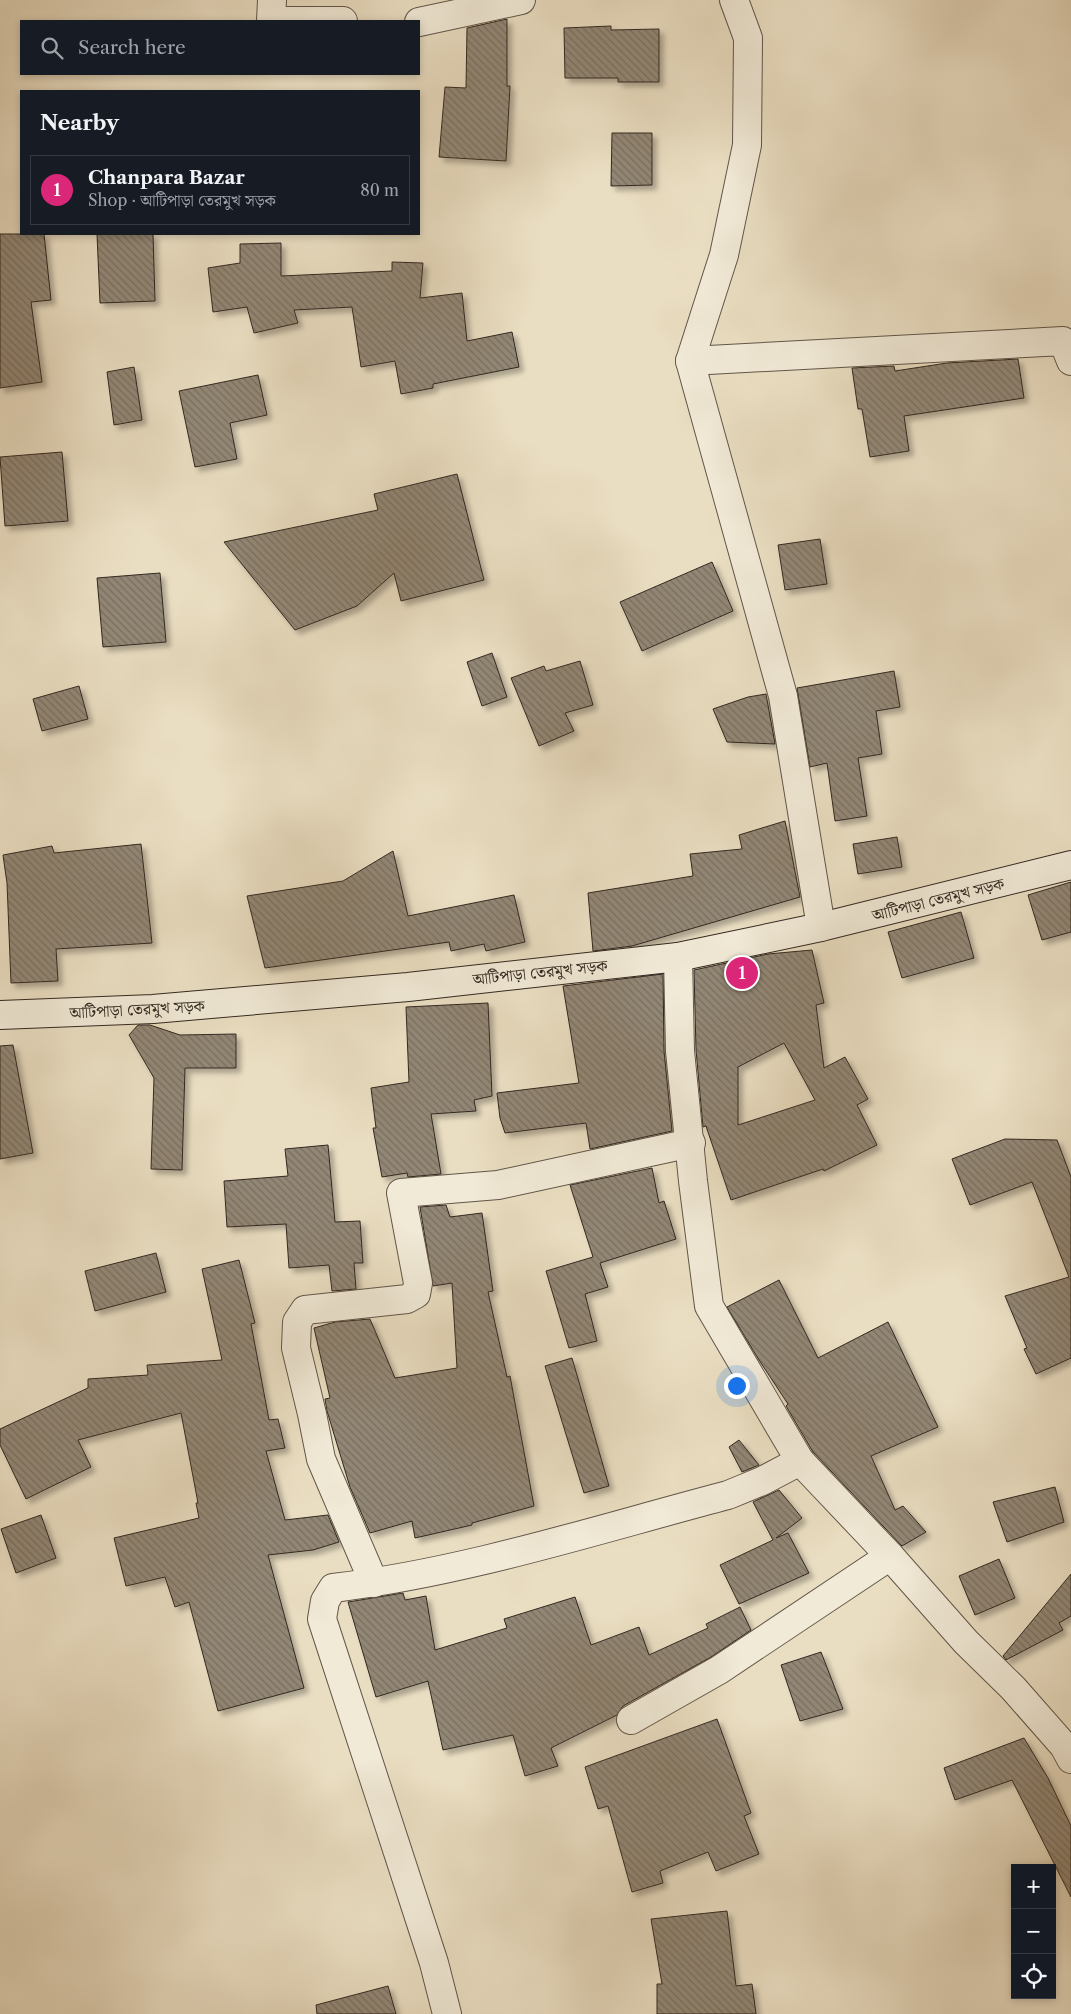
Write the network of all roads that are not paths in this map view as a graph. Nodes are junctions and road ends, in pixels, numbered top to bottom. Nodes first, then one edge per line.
1 (272, 0) edge
2 (521, 0) edge
3 (734, 0) edge
4 (270, 20) edge
5 (420, 22) edge
6 (690, 360) junction
7 (1071, 361) edge
8 (1071, 865) edge
9 (822, 928) junction
10 (678, 957) junction
11 (0, 1015) edge
12 (690, 1143) junction
13 (800, 1461) junction
14 (890, 1556) junction
15 (374, 1583) junction
16 (631, 1720) dead end
17 (1071, 1759) edge
18 (447, 2014) edge

1 - 4 street
2 - 5 street
3 - 6 street
6 - 7 street
6 - 9 street
8 - 9 street, আটিপাড়া তেরমুখ সড়ক
9 - 10 street, আটিপাড়া তেরমুখ সড়ক
10 - 11 street, আটিপাড়া তেরমুখ সড়ক
10 - 12 street
12 - 13 street
12 - 15 street
13 - 14 street
13 - 15 street
14 - 16 street
14 - 17 street
15 - 18 street

